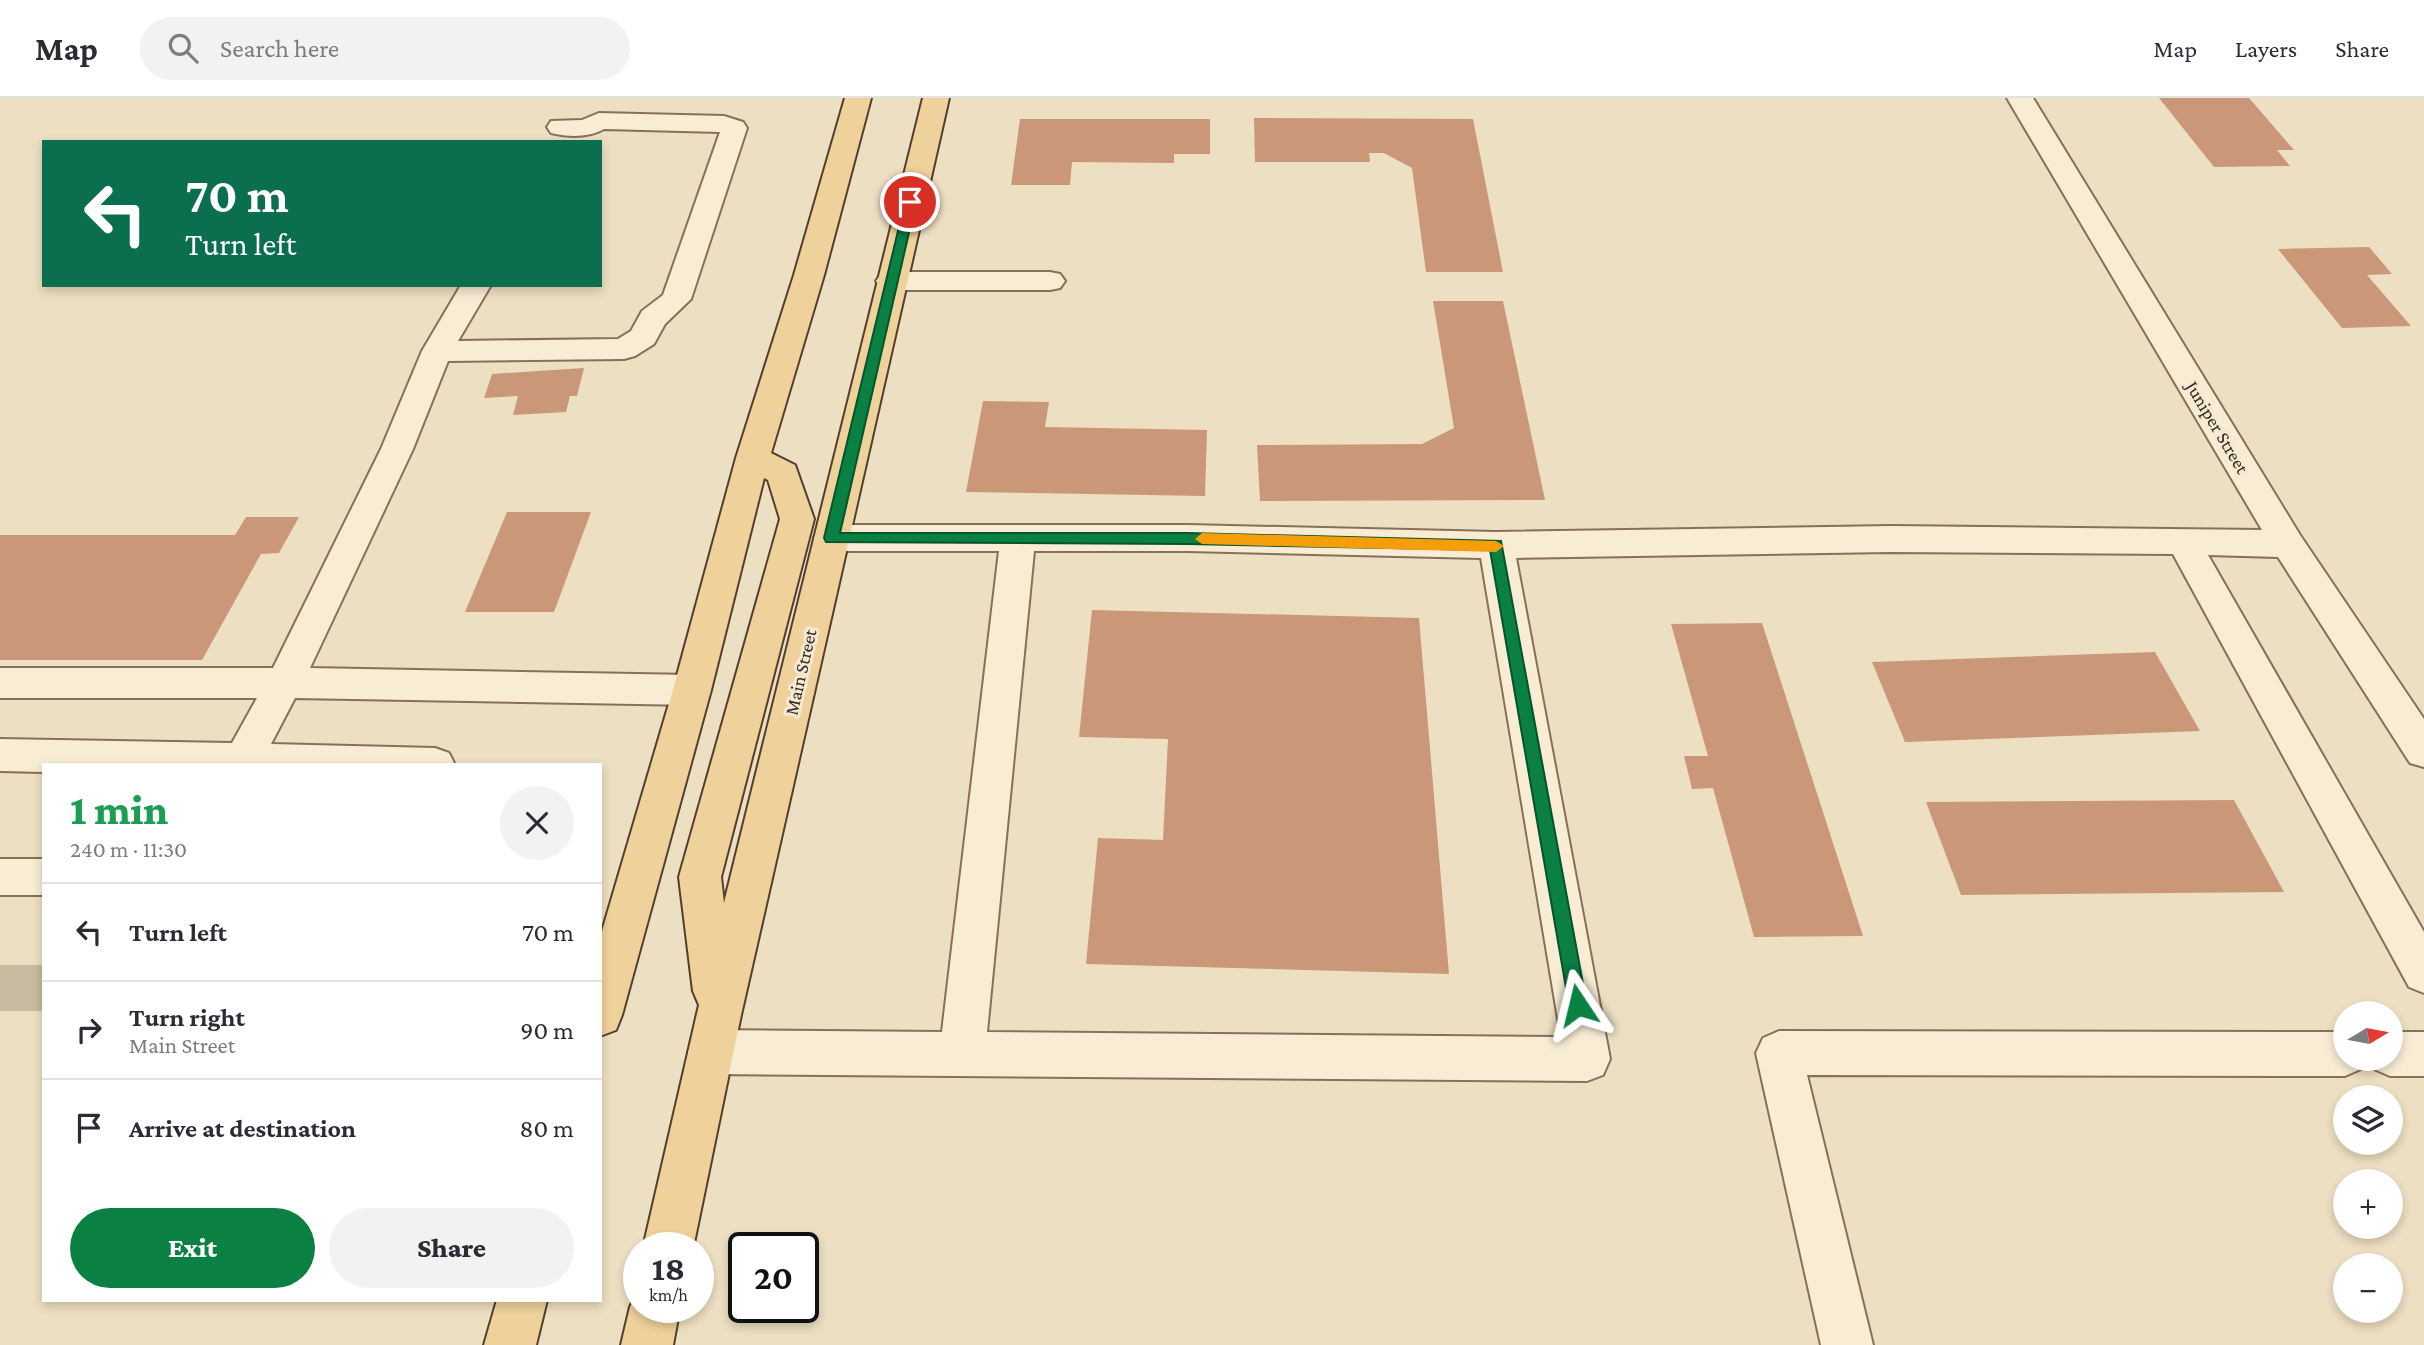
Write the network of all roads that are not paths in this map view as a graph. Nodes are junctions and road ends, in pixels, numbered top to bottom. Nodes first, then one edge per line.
1 (574, 98) edge
2 (858, 98) edge
3 (936, 98) edge
4 (2020, 98) edge
5 (566, 132) edge
6 (891, 281) junction
7 (1050, 281) dead end
8 (475, 287) edge
9 (654, 294) junction
10 (437, 351) junction
11 (753, 458) junction
12 (831, 538) junction
13 (1018, 539) junction
14 (2183, 541) junction
15 (2288, 544) junction
16 (1496, 545) junction
17 (284, 682) junction
18 (0, 683) edge
19 (692, 690) junction
20 (2424, 751) edge
21 (0, 755) edge
22 (243, 760) junction
23 (358, 763) edge
24 (0, 877) edge
25 (42, 877) edge
26 (2424, 973) edge
27 (603, 994) edge
28 (715, 1034) junction
29 (2333, 1054) edge
30 (2403, 1054) edge
31 (2424, 1054) edge
32 (962, 1056) junction
33 (672, 1232) edge
34 (521, 1302) edge
35 (652, 1323) edge
36 (510, 1345) edge
37 (647, 1345) edge
38 (1847, 1345) edge

1 - 5 street
2 - 11 main road
3 - 6 main road, Main Street
4 - 15 street, Juniper Street
5 - 9 street
5 - 9 street
6 - 7 street
6 - 12 main road, Main Street
8 - 10 street
9 - 10 street
10 - 17 street
11 - 19 main road
11 - 28 main road
12 - 13 street
12 - 28 main road, Main Street
13 - 16 street
13 - 32 street
14 - 15 street
14 - 16 street
14 - 26 street
15 - 20 street, Juniper Street
16 - 32 street
17 - 18 street
17 - 19 street
17 - 22 street
19 - 27 main road
21 - 22 street
22 - 23 street
24 - 25 street
28 - 32 street
28 - 33 main road, Main Street
29 - 38 street
30 - 31 street
34 - 36 main road
35 - 37 main road

